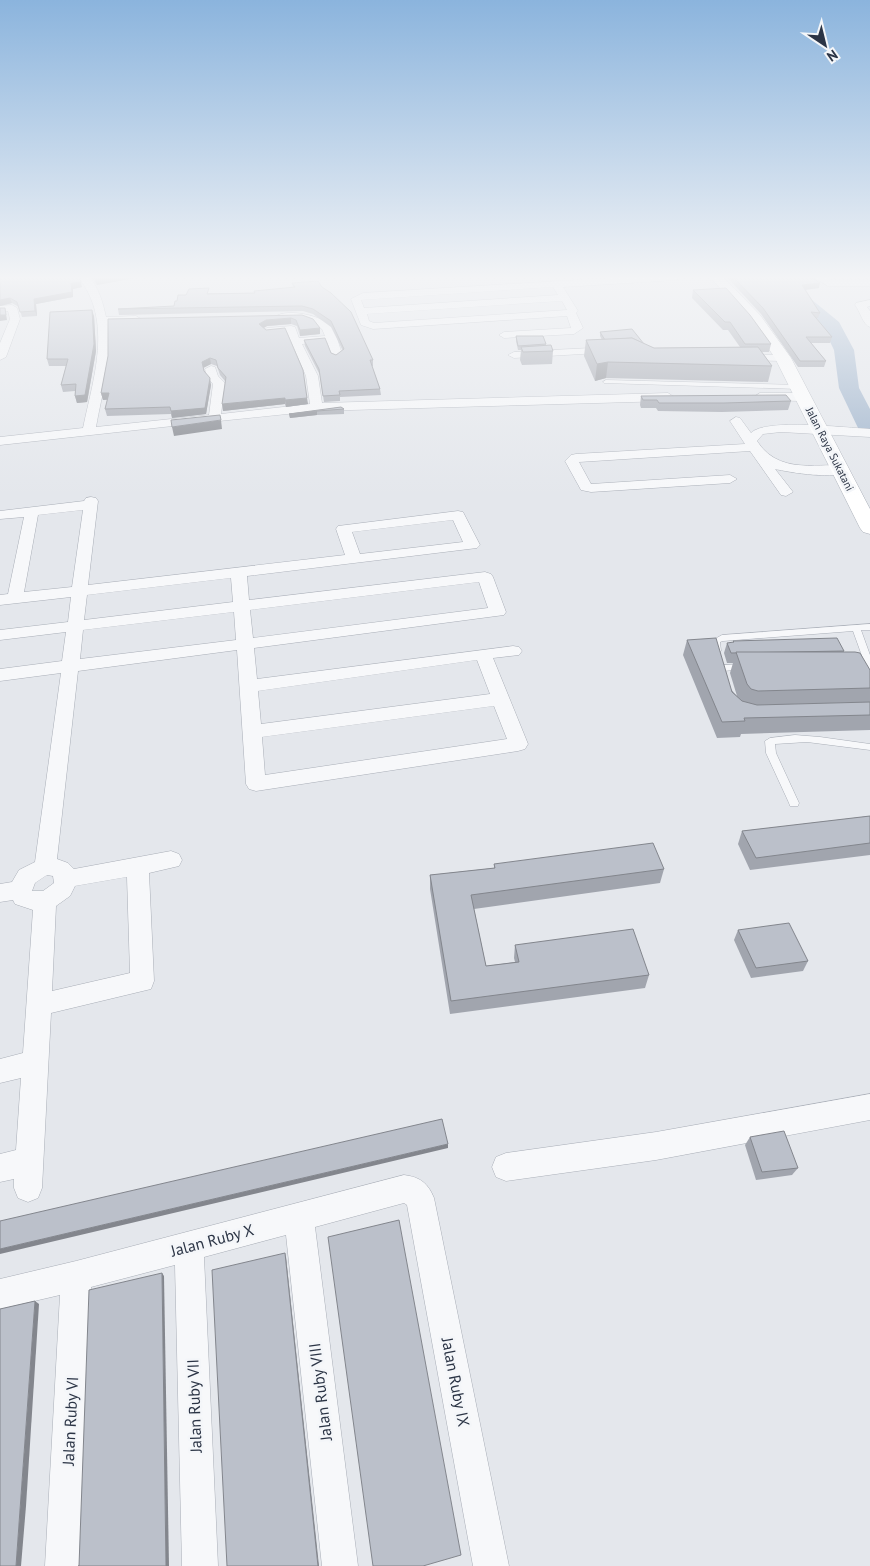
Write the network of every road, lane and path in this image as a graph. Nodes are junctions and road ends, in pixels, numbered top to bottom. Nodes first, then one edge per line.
1 (103, 350) edge
2 (299, 350) edge
3 (335, 350) edge
4 (603, 350) edge
5 (777, 350) edge
6 (514, 355) dead end
7 (337, 356) edge
8 (725, 358) edge
9 (783, 358) junction
10 (211, 369) dead end
11 (606, 382) dead end
12 (801, 392) junction
13 (676, 397) edge
14 (705, 397) edge
15 (316, 407) junction
16 (214, 420) junction
17 (736, 422) dead end
18 (820, 429) junction
19 (89, 431) junction
20 (864, 432) edge
21 (0, 442) edge
22 (752, 446) junction
23 (574, 453) dead end
24 (841, 470) junction
25 (730, 479) dead end
26 (786, 492) dead end
27 (32, 511) junction
28 (0, 515) edge
29 (870, 528) edge
30 (354, 559) junction
31 (239, 572) junction
32 (80, 590) junction
33 (7, 599) edge
34 (240, 606) junction
35 (75, 626) junction
36 (870, 627) edge
37 (856, 628) junction
38 (0, 635) edge
39 (245, 644) junction
40 (513, 651) dead end
41 (484, 654) junction
42 (70, 666) junction
43 (866, 666) edge
44 (752, 667) edge
45 (0, 675) edge
46 (248, 686) junction
47 (501, 699) junction
48 (252, 732) junction
49 (870, 747) edge
50 (794, 803) dead end
51 (171, 860) dead end
52 (138, 866) junction
53 (45, 867) junction
54 (67, 879) junction
55 (10, 891) edge
56 (44, 901) junction
57 (39, 1005) junction
58 (35, 1063) junction
59 (0, 1071) edge
60 (870, 1107) edge
61 (506, 1167) dead end
62 (0, 1168) edge
63 (420, 1198) joint
64 (299, 1217) junction
65 (189, 1246) junction
66 (76, 1276) junction
67 (0, 1294) edge
68 (63, 1566) edge
69 (200, 1566) edge
70 (340, 1566) edge
71 (491, 1566) edge

1 - 19 street
2 - 15 street
3 - 7 street
4 - 6 street
5 - 9 main road, Jalan Raya Sukatani
8 - 9 street
9 - 12 main road, Jalan Raya Sukatani
10 - 16 street
11 - 12 lane
12 - 14 street
12 - 18 main road, Jalan Raya Sukatani
13 - 15 street
15 - 16 street
16 - 19 street
17 - 22 street
18 - 20 street
18 - 22 street
18 - 24 main road, Jalan Raya Sukatani
19 - 21 street
22 - 23 street
22 - 24 street
22 - 25 street
22 - 26 street
24 - 29 main road, Jalan Raya Sukatani
27 - 28 street
27 - 32 street
27 - 33 street
30 - 30 street
30 - 31 street
31 - 32 street
31 - 34 street
32 - 33 street
32 - 35 street
34 - 35 street
34 - 39 street
34 - 39 street
35 - 38 street
35 - 42 street
36 - 37 lane
37 - 43 lane
37 - 44 lane
39 - 42 street
39 - 46 street
40 - 41 street
41 - 46 street
41 - 47 street
42 - 45 street
42 - 53 street
46 - 48 street
47 - 48 street
47 - 48 street
49 - 50 lane
51 - 52 street
52 - 54 street
52 - 57 street
53 - 54 street
53 - 55 street
54 - 56 street
55 - 56 street
56 - 57 street
57 - 58 street
58 - 59 street
58 - 62 street
60 - 61 street
63 - 64 street, Jalan Ruby X
63 - 71 street, Jalan Ruby IX
64 - 65 street, Jalan Ruby X
64 - 70 street, Jalan Ruby VIII
65 - 66 street, Jalan Ruby X
65 - 69 street, Jalan Ruby VII
66 - 67 street, Jalan Ruby X
66 - 68 street, Jalan Ruby VI

